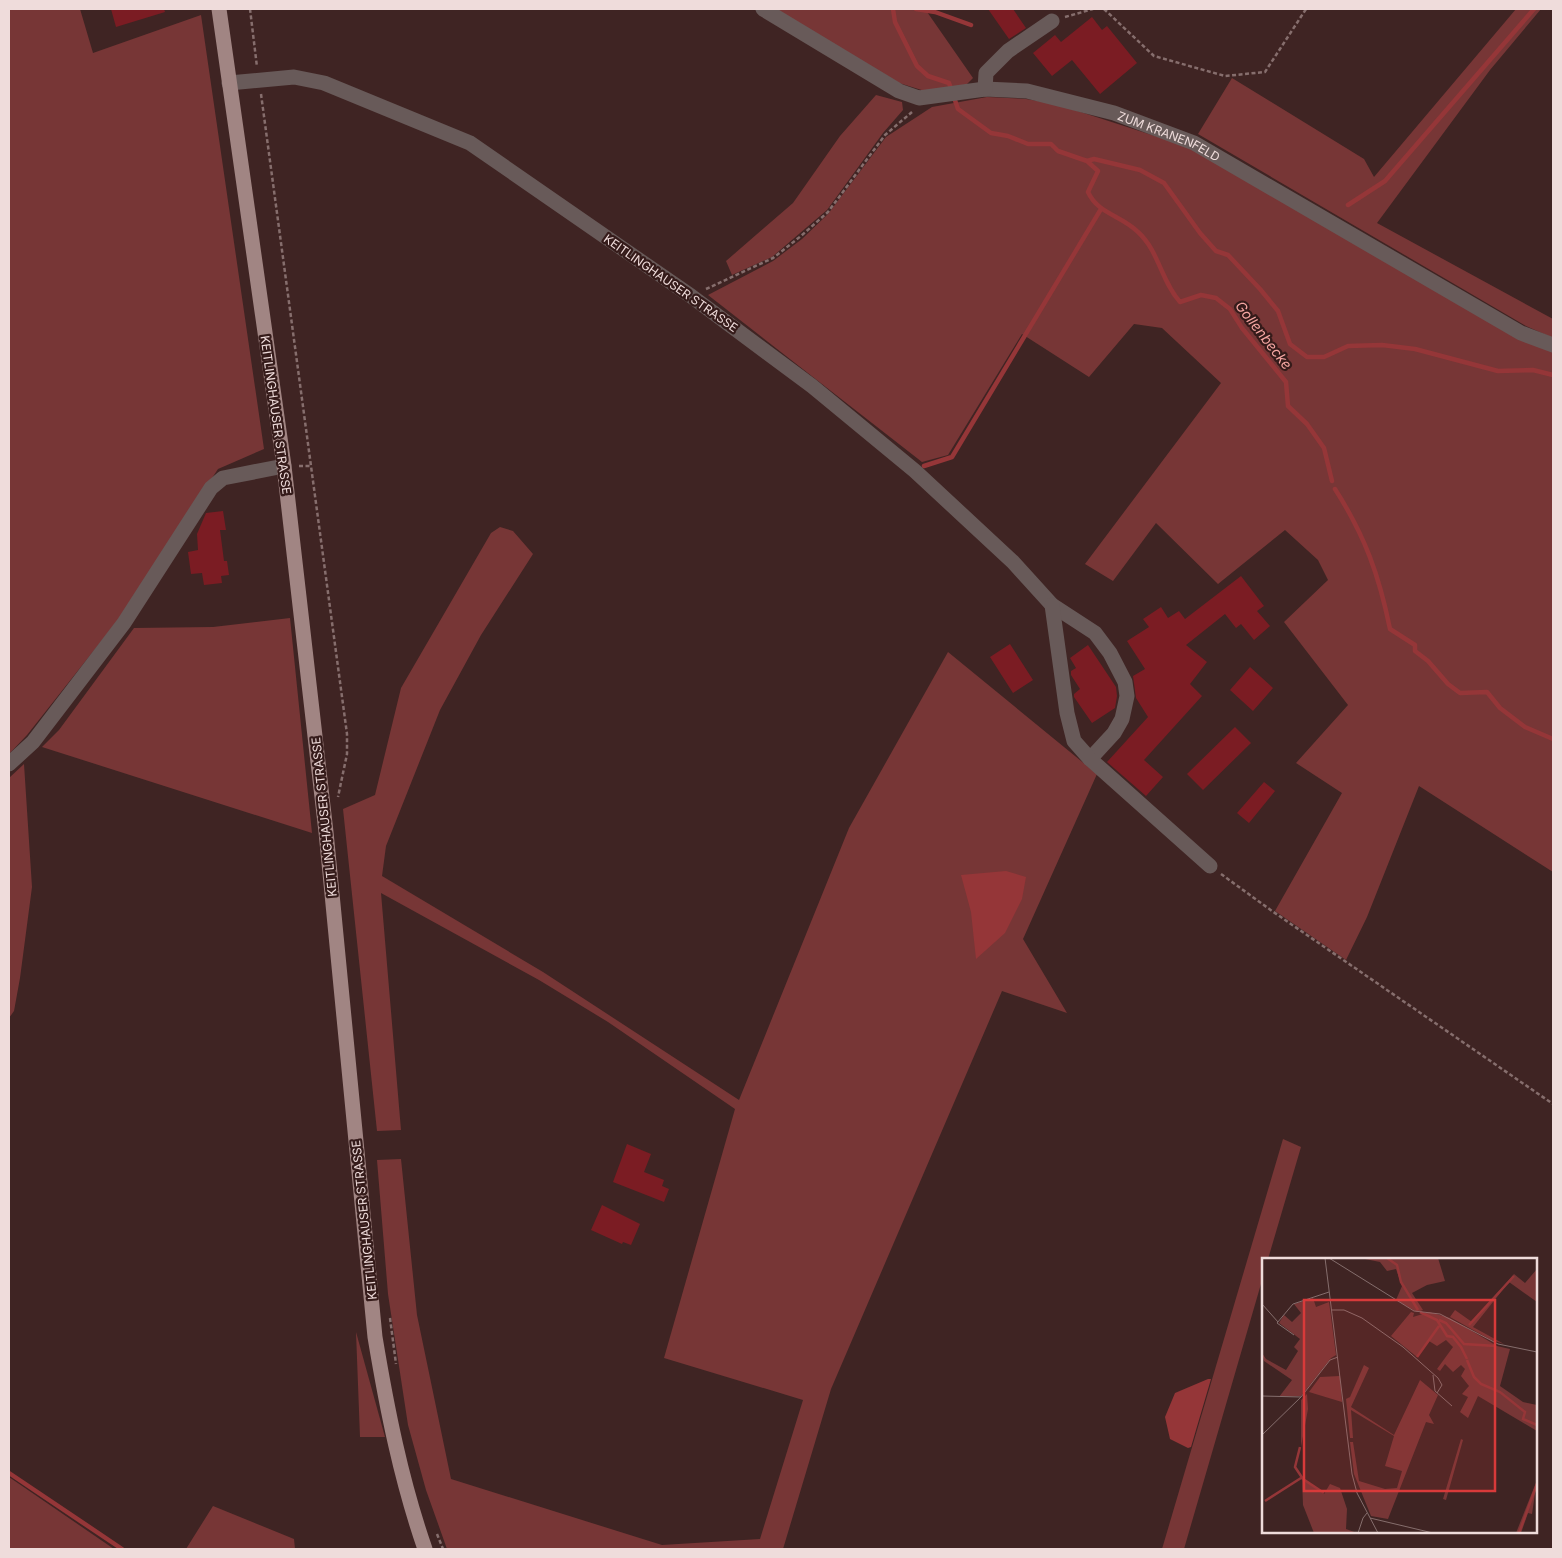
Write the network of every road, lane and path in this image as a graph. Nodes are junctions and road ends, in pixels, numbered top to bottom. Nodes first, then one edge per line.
1 (219, 9) edge
2 (250, 9) edge
3 (762, 9) edge
4 (1093, 9) edge
5 (1104, 9) edge
6 (1306, 9) edge
7 (1052, 21) joint
8 (259, 79) junction
9 (229, 83) junction
10 (985, 89) junction
11 (919, 98) junction
12 (691, 296) junction
13 (1553, 345) edge
14 (284, 466) junction
15 (1052, 605) junction
16 (1090, 759) junction
17 (9, 764) edge
18 (337, 806) dead end
19 (1210, 866) joint
20 (1553, 1104) edge
21 (389, 1311) dead end
22 (397, 1367) dead end
23 (437, 1532) dead end
24 (425, 1549) edge
25 (443, 1549) edge

1 - 9 main road, KEITLINGHAUSER STRASSE
2 - 8 path
3 - 11 street, ZUM KRANENFELD
4 - 7 path
5 - 6 path
7 - 10 street
8 - 9 street, KEITLINGHAUSER STRASSE
8 - 12 street, KEITLINGHAUSER STRASSE
8 - 18 path
9 - 14 main road, KEITLINGHAUSER STRASSE
10 - 11 street, ZUM KRANENFELD
10 - 13 street, ZUM KRANENFELD
11 - 12 path
12 - 15 street, KEITLINGHAUSER STRASSE
14 - 17 street
14 - 24 main road, KEITLINGHAUSER STRASSE
15 - 16 street
15 - 16 street, KEITLINGHAUSER STRASSE
16 - 19 street
19 - 20 path
21 - 22 path
23 - 25 path

